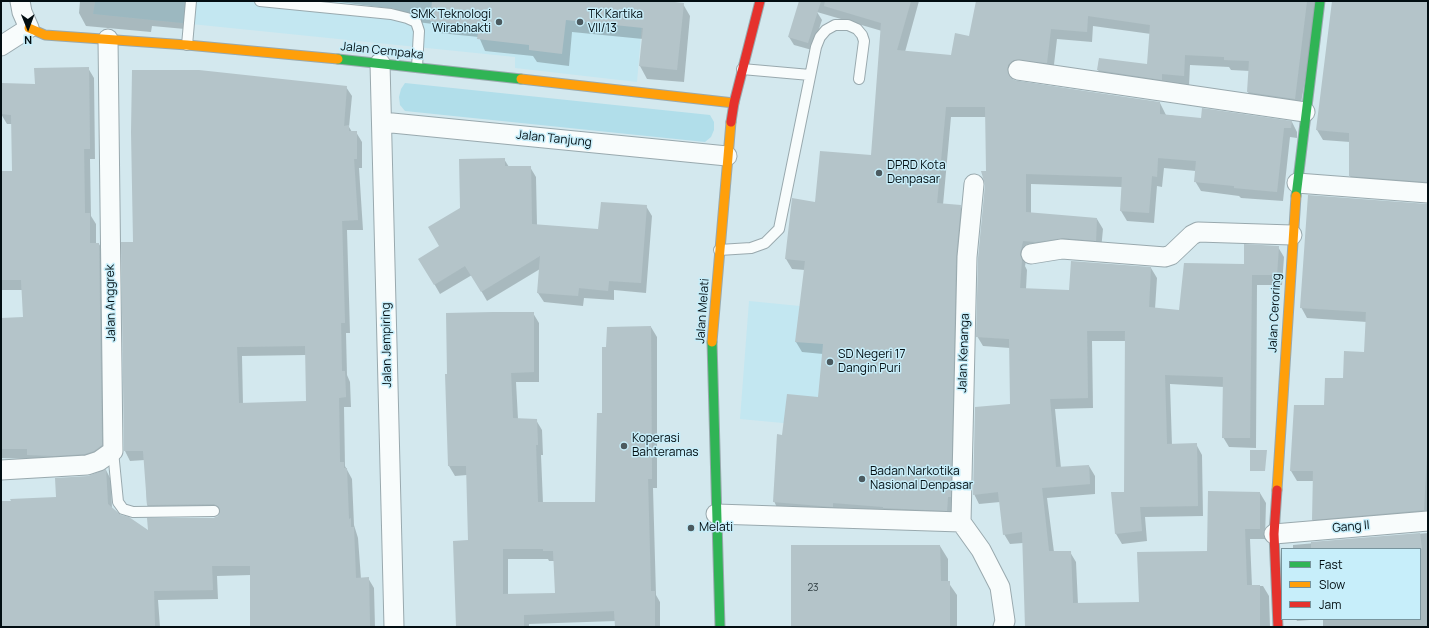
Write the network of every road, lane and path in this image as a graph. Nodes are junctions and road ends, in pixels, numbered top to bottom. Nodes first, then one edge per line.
1 (20, 1) edge
2 (192, 1) edge
3 (260, 1) edge
4 (760, 1) edge
5 (1320, 1) edge
6 (29, 28) junction
7 (108, 39) junction
8 (187, 45) junction
9 (1, 46) edge
10 (380, 63) junction
11 (417, 67) junction
12 (742, 69) junction
13 (1018, 70) dead end
14 (810, 75) junction
15 (859, 79) dead end
16 (734, 103) junction
17 (1305, 112) junction
18 (382, 122) junction
19 (727, 156) junction
20 (1297, 183) junction
21 (974, 184) dead end
22 (1428, 193) edge
23 (1292, 235) junction
24 (719, 250) junction
25 (1031, 254) dead end
26 (113, 451) junction
27 (1, 470) edge
28 (214, 511) dead end
29 (716, 514) junction
30 (1428, 521) edge
31 (961, 522) junction
32 (1274, 534) junction
33 (394, 627) edge
34 (720, 627) edge
35 (1004, 627) edge
36 (1278, 627) edge

1 - 6 street
2 - 8 lane
3 - 11 lane
4 - 12 street, Jalan Melati
5 - 17 street, Jalan Ceroring
6 - 7 street, Jalan Cempaka
6 - 9 street
7 - 8 street, Jalan Cempaka
7 - 26 street, Jalan Anggrek
8 - 10 street, Jalan Cempaka
10 - 11 street, Jalan Cempaka
10 - 18 street, Jalan Jempiring
11 - 16 street, Jalan Cempaka
12 - 14 lane
12 - 16 street, Jalan Melati
13 - 17 street
14 - 15 lane
14 - 24 lane
16 - 19 street, Jalan Melati
17 - 20 street, Jalan Ceroring
18 - 19 street, Jalan Tanjung
18 - 33 street, Jalan Jempiring
19 - 24 street, Jalan Melati
20 - 22 street
20 - 23 street, Jalan Ceroring
21 - 31 street, Jalan Kenanga
23 - 25 street
23 - 32 street, Jalan Ceroring
24 - 29 street, Jalan Melati
26 - 27 street
26 - 28 lane
29 - 31 street
29 - 34 street, Jalan Melati
30 - 32 street, Gang II
31 - 35 street
32 - 36 street, Jalan Ceroring

